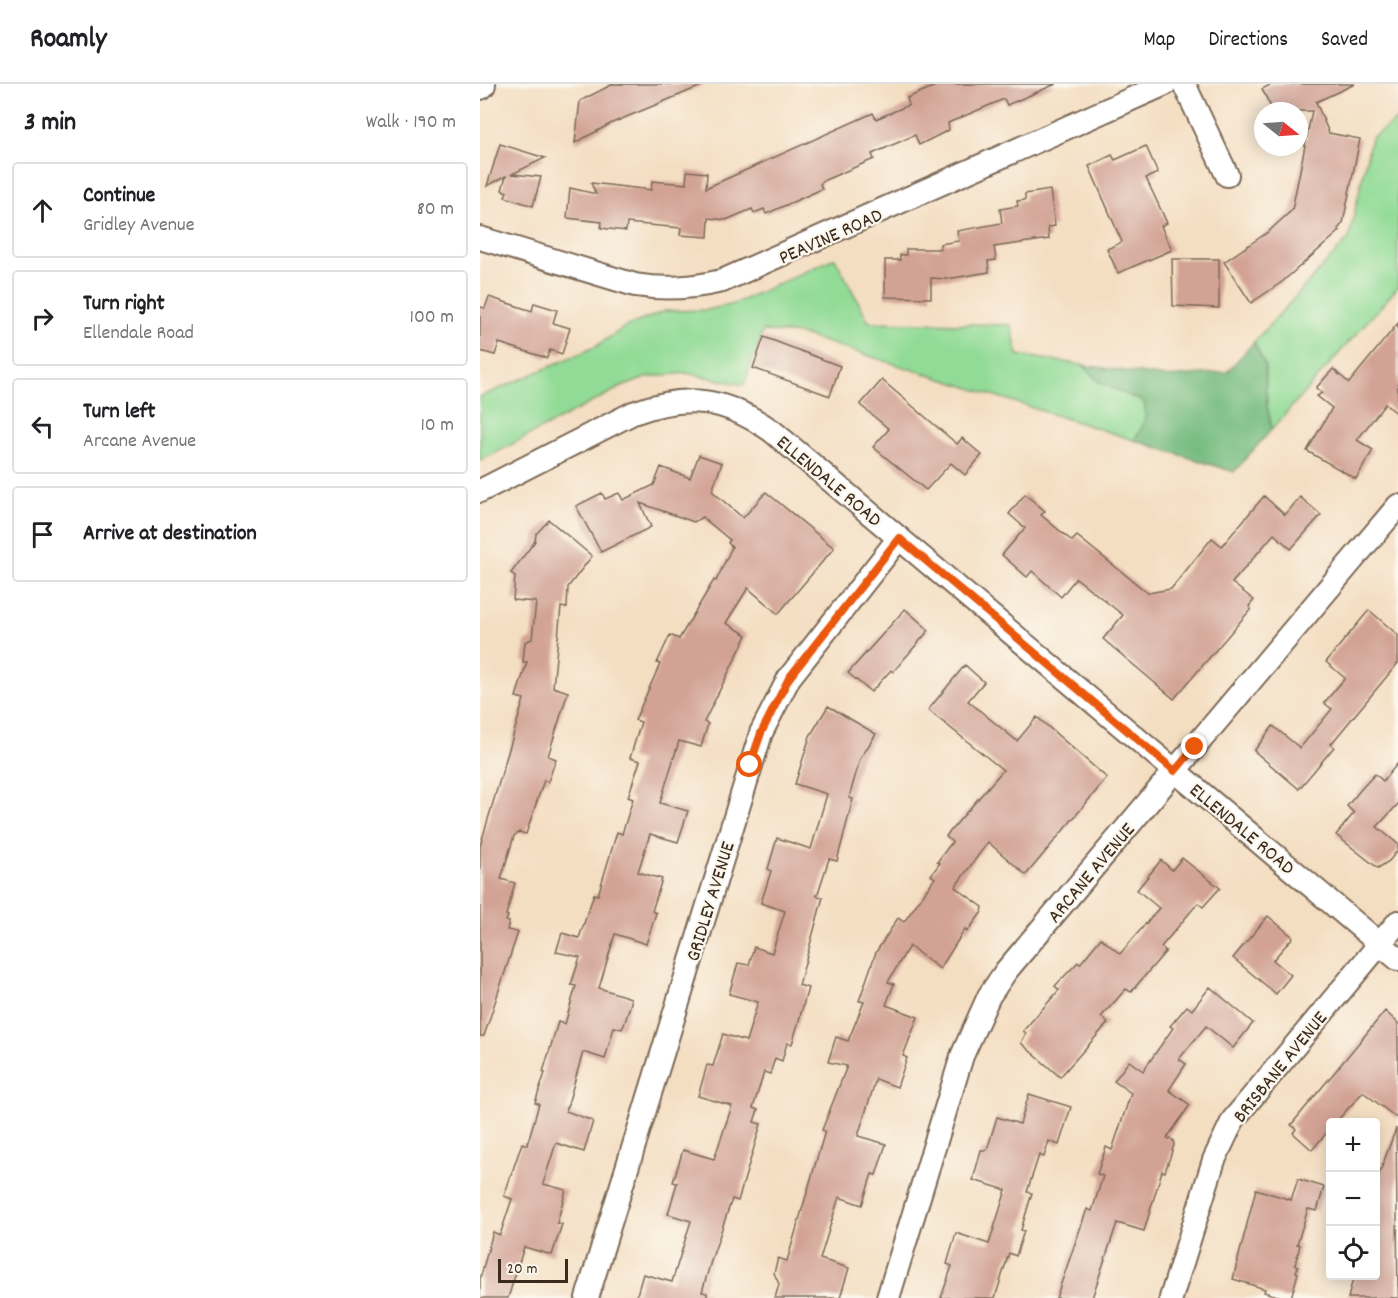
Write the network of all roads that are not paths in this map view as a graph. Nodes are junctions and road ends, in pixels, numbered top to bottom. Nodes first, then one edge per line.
1 (1165, 84) edge
2 (1184, 84) edge
3 (1227, 175) dead end
4 (480, 238) edge
5 (480, 491) edge
6 (1398, 506) edge
7 (899, 538) junction
8 (1175, 771) junction
9 (1398, 922) edge
10 (1380, 943) junction
11 (1398, 959) edge
12 (587, 1298) edge
13 (888, 1298) edge
14 (1171, 1298) edge

1 - 4 street, PEAVINE ROAD
2 - 3 street
5 - 7 street, ELLENDALE ROAD
6 - 8 street, ARCANE AVENUE
7 - 8 street, ELLENDALE ROAD
7 - 12 street, GRIDLEY AVENUE
8 - 10 street, ELLENDALE ROAD
8 - 13 street, ARCANE AVENUE
9 - 10 street, BRISBANE AVENUE
10 - 11 street, ELLENDALE ROAD
10 - 14 street, BRISBANE AVENUE

